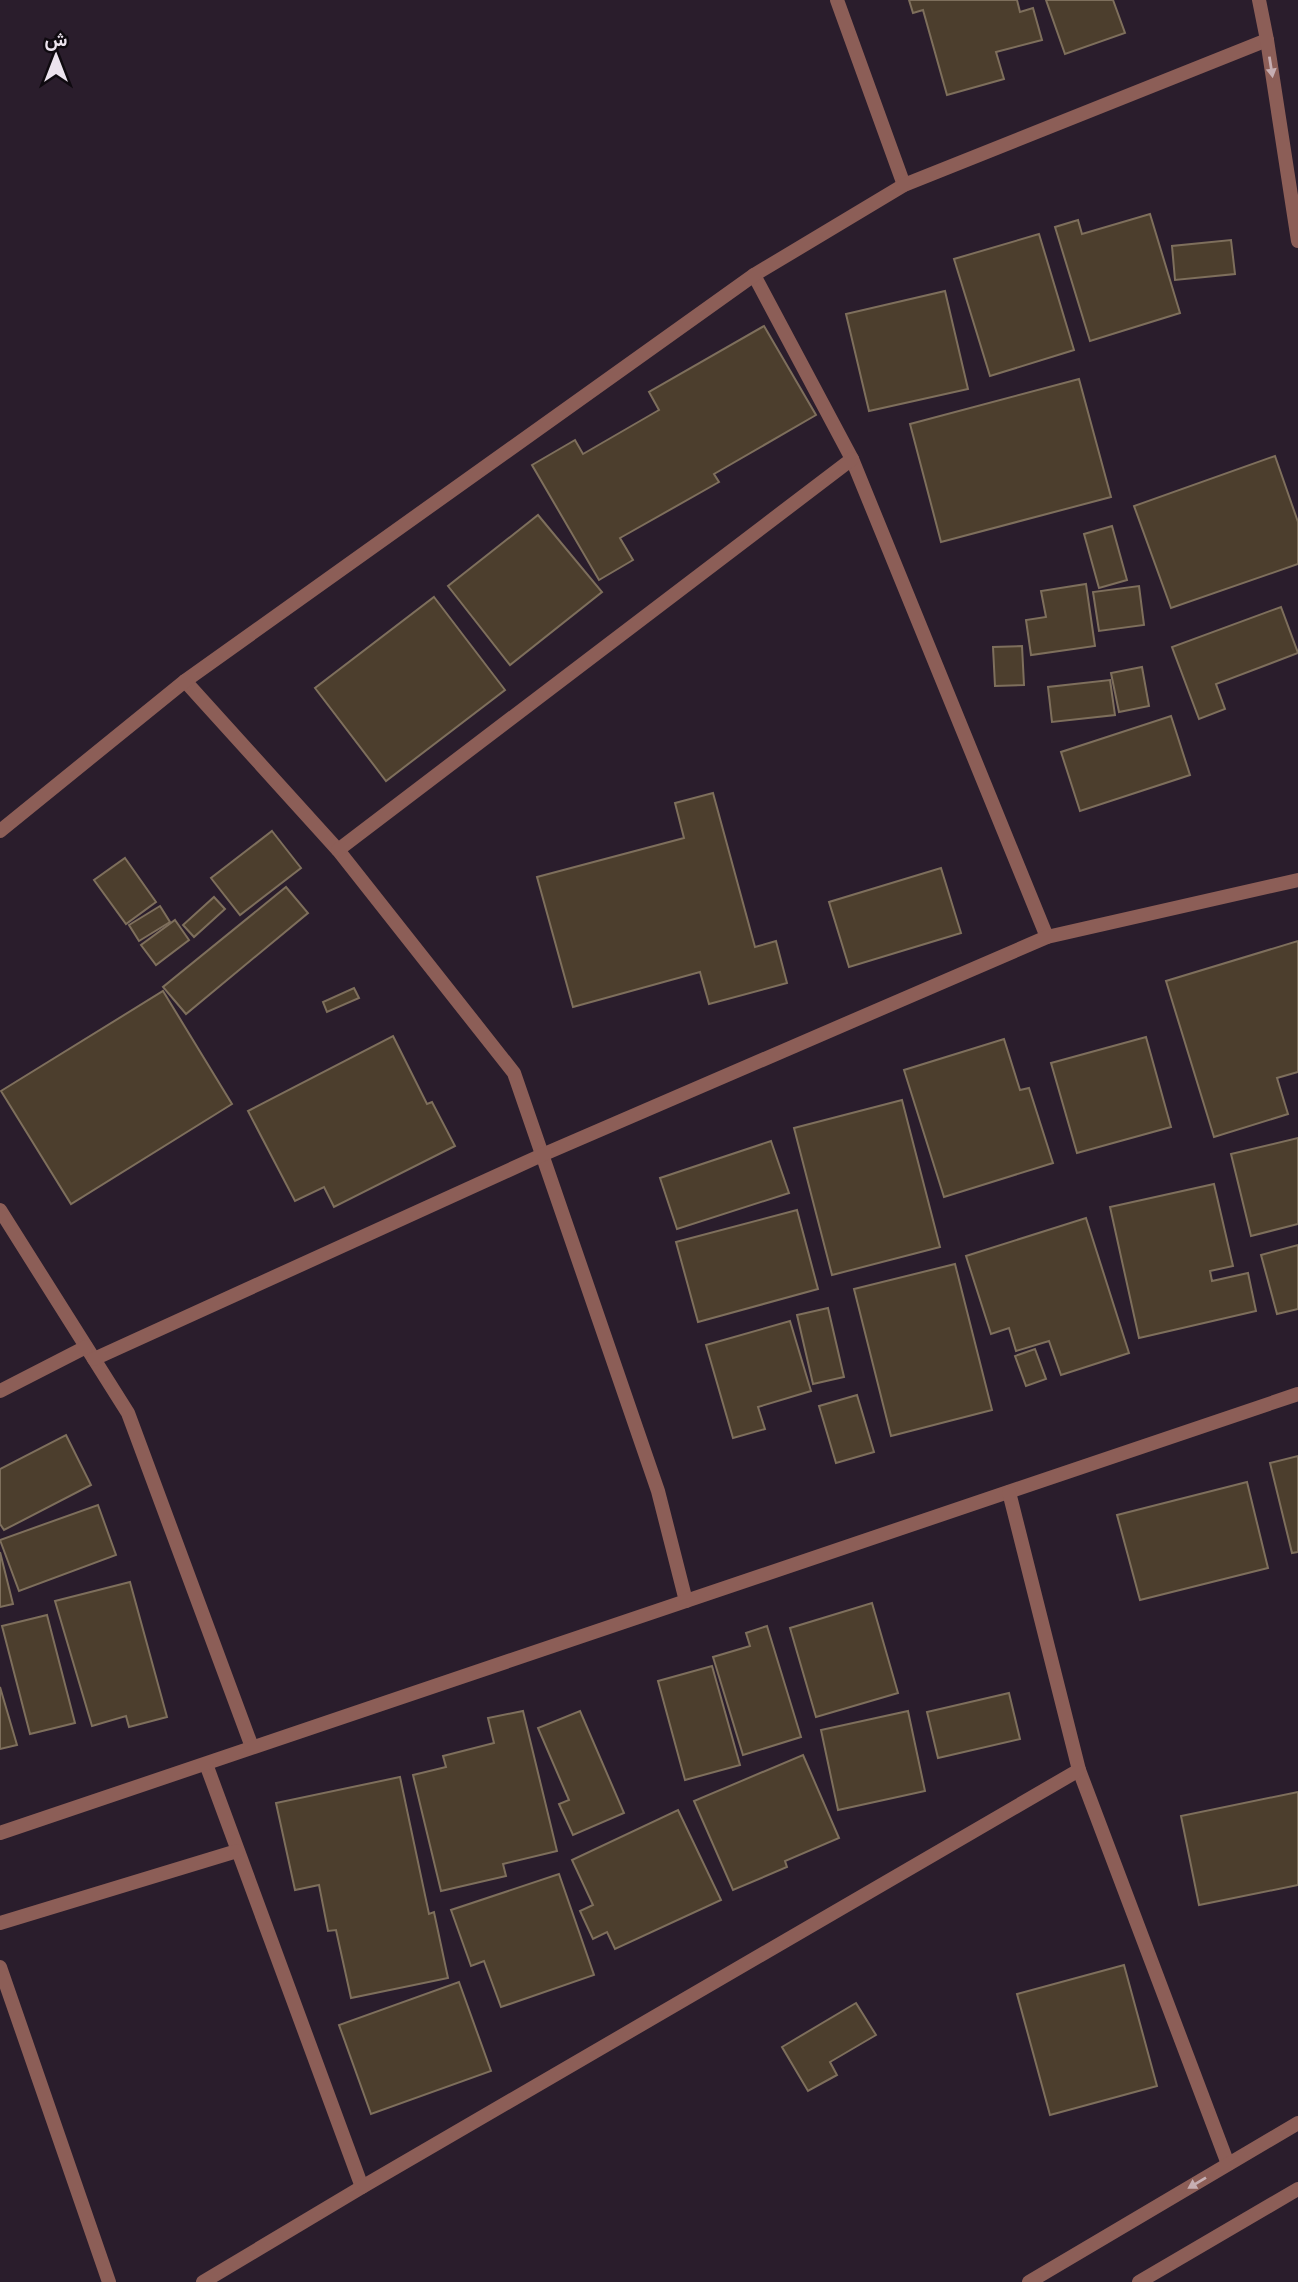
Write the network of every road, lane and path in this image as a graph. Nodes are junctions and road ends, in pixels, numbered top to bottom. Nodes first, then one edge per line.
1 (838, 0) edge
2 (1259, 0) edge
3 (1267, 40) junction
4 (904, 185) junction
5 (1298, 241) edge
6 (754, 275) junction
7 (852, 459) junction
8 (185, 681) junction
9 (0, 831) edge
10 (338, 850) junction
11 (1298, 880) edge
12 (1047, 937) junction
13 (542, 1155) junction
14 (0, 1210) edge
15 (90, 1353) junction
16 (0, 1391) edge
17 (1298, 1394) edge
18 (1009, 1492) junction
19 (687, 1601) junction
20 (252, 1748) junction
21 (205, 1763) junction
22 (1079, 1770) junction
23 (0, 1833) edge
24 (237, 1851) junction
25 (0, 1923) edge
26 (0, 1967) edge
27 (1298, 2123) edge
28 (1228, 2164) junction
29 (362, 2187) junction
30 (1298, 2189) edge
31 (108, 2282) edge
32 (203, 2282) edge
33 (1029, 2282) edge
34 (1139, 2282) edge

1 - 4 street
2 - 3 street
3 - 4 street
3 -> 5 street
4 - 6 street
6 - 7 street
6 - 8 street
7 - 10 street
7 - 12 street
8 - 9 street
8 - 10 street
10 - 13 street
11 - 12 street
12 - 13 street
13 - 15 street
13 - 19 street
14 - 15 street
15 - 16 street
15 - 20 street
17 - 18 street
18 - 19 street
18 - 22 street
19 - 20 street
20 - 21 street
21 - 23 street
21 - 24 street
22 - 28 street
22 - 29 street
24 - 25 street
24 - 29 street
26 - 31 street
27 - 28 street
28 -> 33 street
29 - 32 street
30 - 34 street

